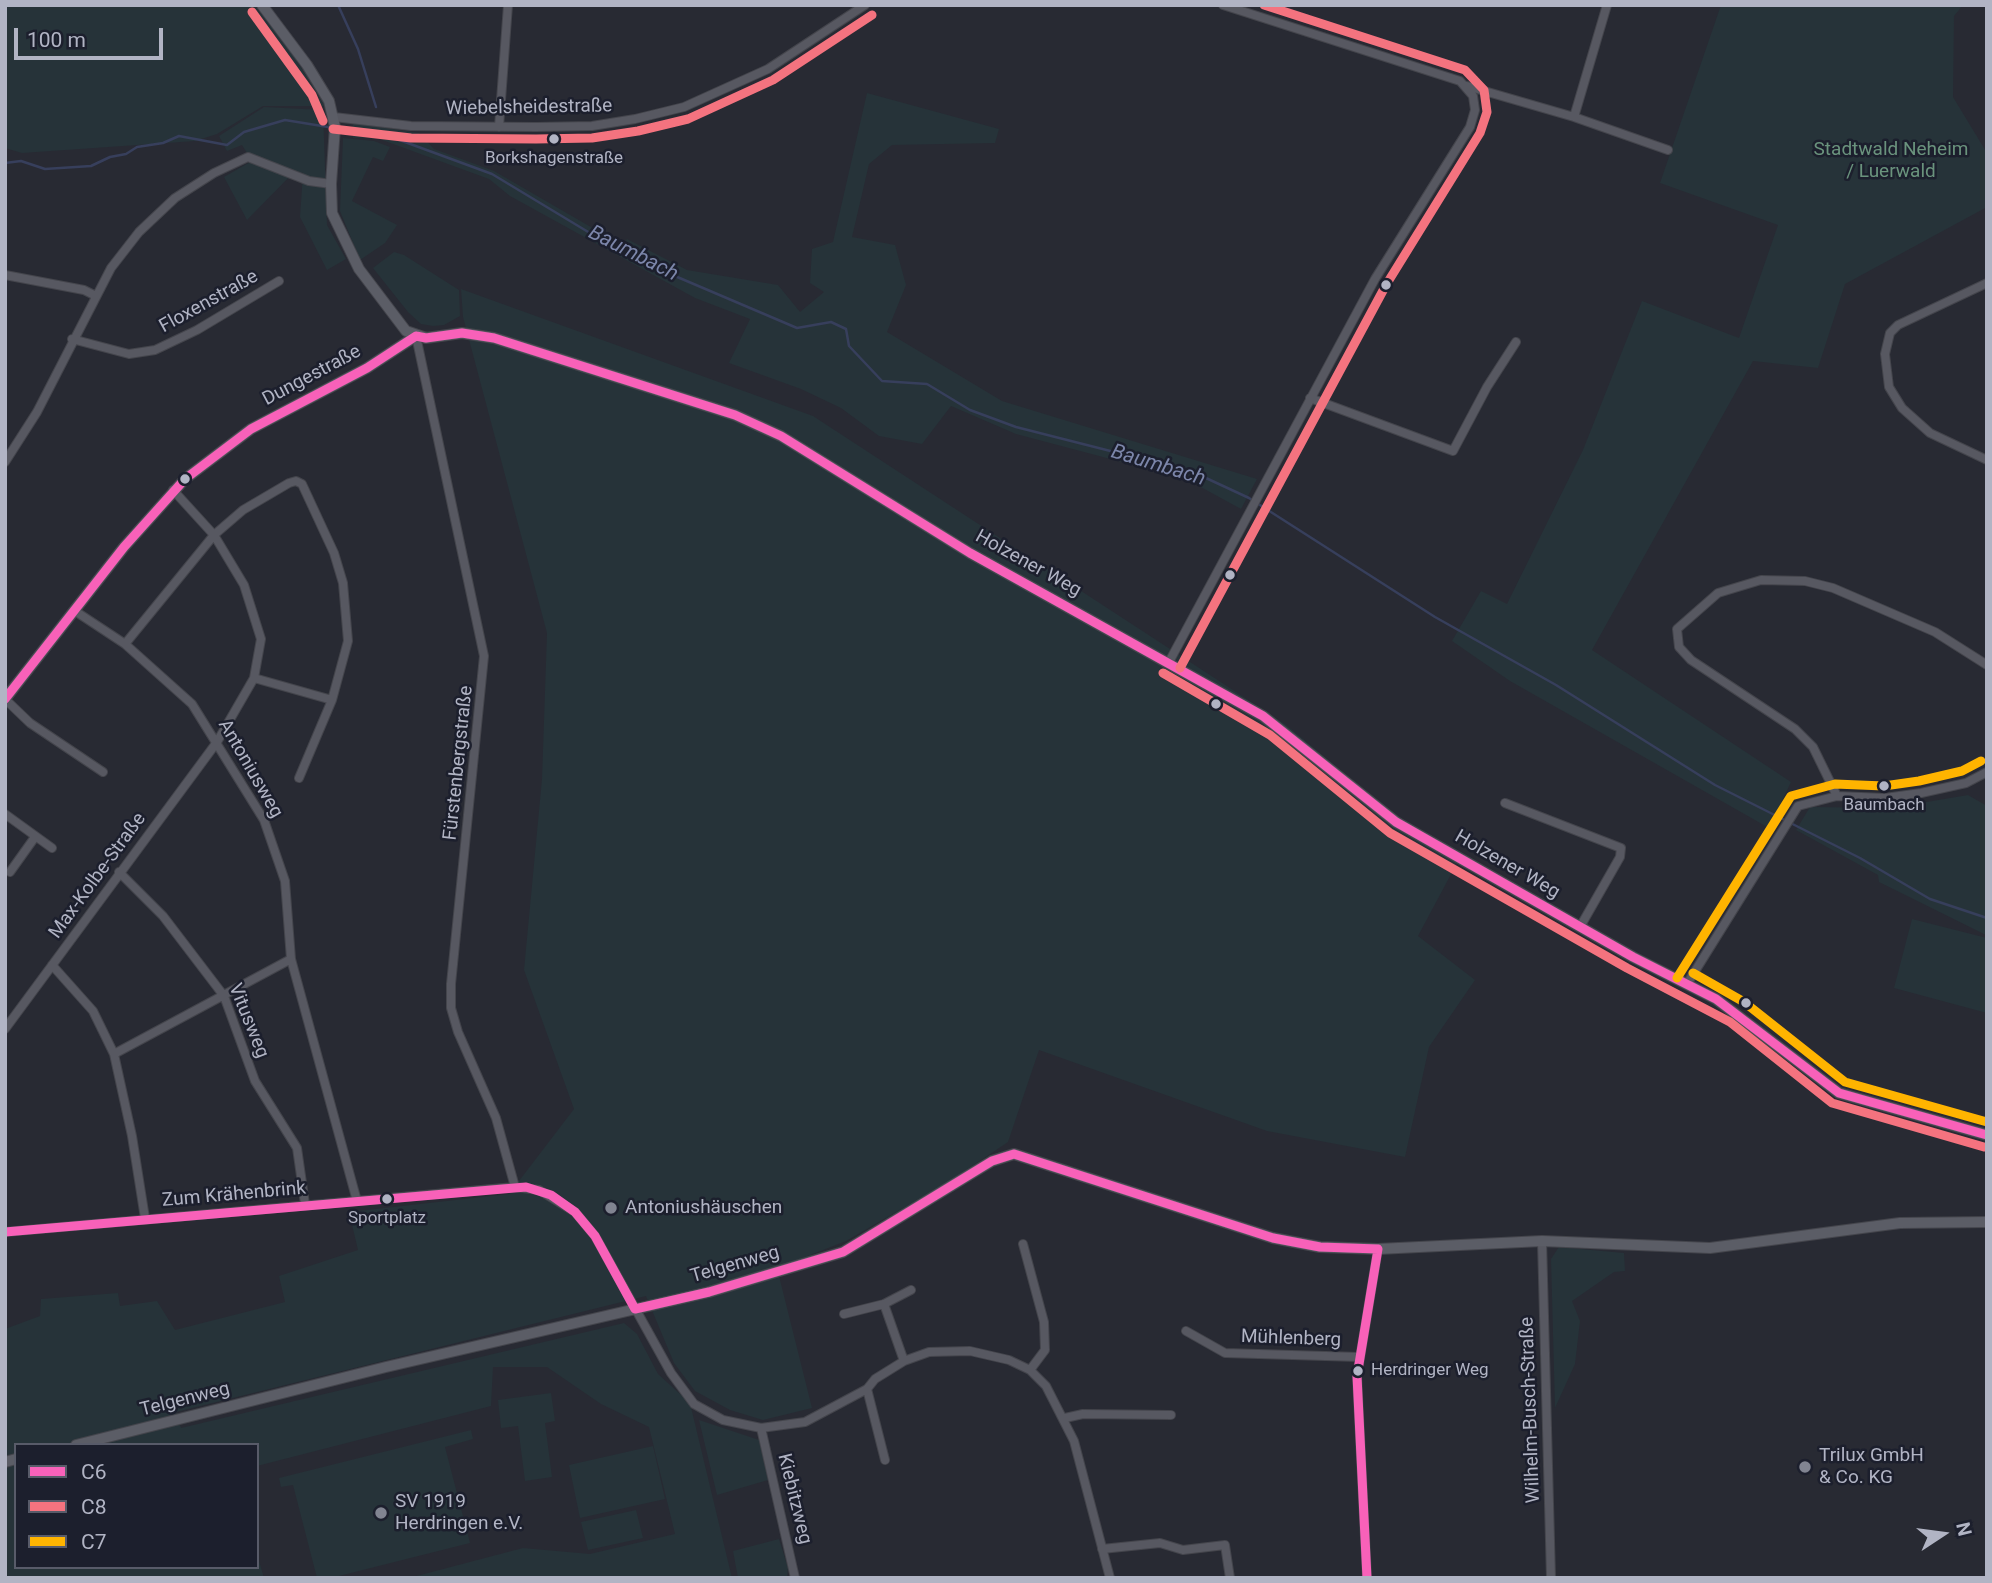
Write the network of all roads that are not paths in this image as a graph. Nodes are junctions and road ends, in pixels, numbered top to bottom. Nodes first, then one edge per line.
1 (262, 5) edge
2 (508, 5) edge
3 (865, 5) edge
4 (1223, 5) edge
5 (1607, 5) edge
6 (1467, 86) junction
7 (334, 117) junction
8 (1574, 117) junction
9 (499, 127) junction
10 (1668, 150) dead end
11 (331, 184) junction
12 (5, 275) edge
13 (279, 281) dead end
14 (1987, 283) edge
15 (94, 295) junction
16 (416, 336) junction
17 (72, 339) junction
18 (1516, 342) dead end
19 (1310, 398) junction
20 (1987, 460) edge
21 (5, 462) edge
22 (173, 491) junction
23 (214, 535) junction
24 (75, 611) junction
25 (125, 644) junction
26 (1169, 662) junction
27 (1987, 664) edge
28 (254, 678) junction
29 (5, 699) edge
30 (332, 700) junction
31 (217, 742) junction
32 (103, 772) dead end
33 (1987, 772) edge
34 (299, 778) dead end
35 (1837, 796) junction
36 (1505, 803) dead end
37 (5, 814) edge
38 (35, 837) junction
39 (52, 848) dead end
40 (10, 872) dead end
41 (119, 872) junction
42 (1580, 927) junction
43 (292, 959) junction
44 (52, 965) junction
45 (1687, 984) junction
46 (224, 996) junction
47 (5, 1029) edge
48 (114, 1054) junction
49 (1987, 1135) edge
50 (515, 1186) junction
51 (358, 1201) junction
52 (305, 1204) junction
53 (145, 1219) junction
54 (1987, 1222) edge
55 (5, 1232) edge
56 (1542, 1241) junction
57 (1023, 1244) dead end
58 (1378, 1249) junction
59 (911, 1290) dead end
60 (884, 1304) junction
61 (635, 1309) junction
62 (845, 1314) dead end
63 (1186, 1331) dead end
64 (1359, 1357) junction
65 (904, 1361) junction
66 (1030, 1370) junction
67 (867, 1389) junction
68 (1171, 1415) dead end
69 (1065, 1418) junction
70 (761, 1428) junction
71 (84, 1443) edge
72 (885, 1460) dead end
73 (1102, 1549) junction
74 (795, 1578) edge
75 (1110, 1578) edge
76 (1230, 1578) edge
77 (1367, 1578) edge
78 (1550, 1578) edge

1 - 7 main road
2 - 9 street
3 - 9 street, Wiebelsheidestraße
4 - 6 street
5 - 8 street
6 - 8 street
6 - 19 street
7 - 9 street, Wiebelsheidestraße
7 - 11 main road
8 - 10 street
11 - 15 street
11 - 16 main road
12 - 15 street
13 - 17 street, Floxenstraße
14 - 20 street
15 - 17 street
16 - 22 main road, Dungestraße
16 - 26 main road, Holzener Weg
16 - 50 street, Fürstenbergstraße
17 - 21 street
18 - 19 street
19 - 26 street
22 - 23 street, Max-Kolbe-Straße
22 - 24 main road, Dungestraße
23 - 25 street
23 - 28 street, Max-Kolbe-Straße
23 - 30 street
24 - 25 street, Antoniusweg
24 - 29 main road, Dungestraße
25 - 31 street, Antoniusweg
26 - 42 main road, Holzener Weg
27 - 35 street
28 - 30 street
28 - 31 street, Max-Kolbe-Straße
29 - 32 street
30 - 34 street
31 - 41 street, Max-Kolbe-Straße
31 - 43 street, Antoniusweg
33 - 35 street
35 - 45 street
36 - 42 street
37 - 38 street
38 - 39 street
38 - 40 street
41 - 44 street, Max-Kolbe-Straße
41 - 46 street, Vitusweg
42 - 45 main road, Holzener Weg
43 - 46 street
43 - 51 street, Antoniusweg
44 - 47 street, Max-Kolbe-Straße
44 - 48 street
45 - 49 main road, Holzener Weg
46 - 48 street
46 - 52 street, Vitusweg
48 - 53 street
50 - 51 street, Zum Krähenbrink
50 - 61 street, Zum Krähenbrink
51 - 52 street, Zum Krähenbrink
52 - 53 street, Zum Krähenbrink
53 - 55 street, Zum Krähenbrink
54 - 56 main road
56 - 58 main road
56 - 78 street, Wilhelm-Busch-Straße
57 - 66 street
58 - 61 main road, Telgenweg
58 - 64 street, Mühlenberg
59 - 60 street
60 - 62 street
60 - 65 street
61 - 70 street, Zum Krähenbrink
61 - 71 main road, Telgenweg
63 - 64 street, Mühlenberg
64 - 77 street, Mühlenberg
65 - 66 street, Zum Krähenbrink
65 - 67 street, Zum Krähenbrink
66 - 69 street
67 - 70 street, Zum Krähenbrink
67 - 72 street
68 - 69 street
69 - 73 street
70 - 74 street, Kiebitzweg
73 - 75 street
73 - 76 street

